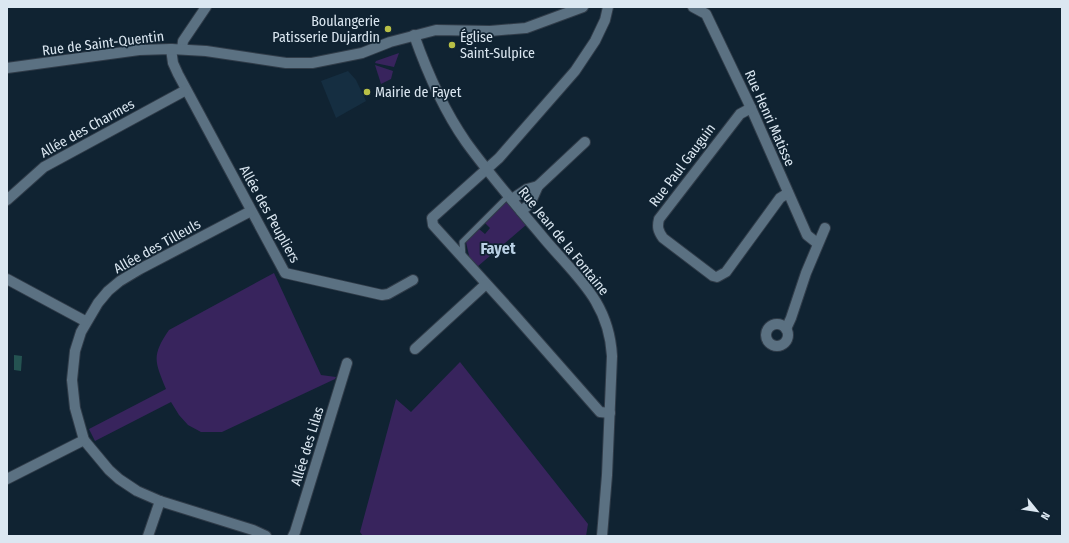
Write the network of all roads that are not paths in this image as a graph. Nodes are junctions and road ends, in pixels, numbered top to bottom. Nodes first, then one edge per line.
1 (206, 7) edge
2 (583, 7) edge
3 (608, 7) edge
4 (694, 7) edge
5 (414, 35) junction
6 (171, 49) junction
7 (182, 49) junction
8 (7, 68) edge
9 (186, 90) junction
10 (750, 108) junction
11 (586, 142) dead end
12 (487, 169) junction
13 (538, 186) junction
14 (788, 193) junction
15 (511, 197) junction
16 (7, 200) edge
17 (251, 211) junction
18 (521, 211) junction
19 (825, 228) dead end
20 (818, 243) junction
21 (463, 258) junction
22 (7, 279) edge
23 (413, 280) dead end
24 (486, 284) junction
25 (86, 321) junction
26 (786, 329) dead end
27 (415, 350) dead end
28 (347, 363) dead end
29 (610, 413) junction
30 (84, 440) junction
31 (7, 479) edge
32 (160, 501) junction
33 (148, 536) edge
34 (266, 536) edge
35 (293, 536) edge
36 (602, 536) edge

1 - 7 street
2 - 5 street, Rue de Saint-Quentin
3 - 12 street
4 - 10 street, Rue Henri Matisse
5 - 7 street, Rue de Saint-Quentin
5 - 12 street, Rue Jean de la Fontaine
6 - 7 street, Rue de Saint-Quentin
6 - 8 street, Rue de Saint-Quentin
6 - 9 street, Allée des Peupliers
9 - 16 street, Allée des Charmes
9 - 17 street, Allée des Peupliers
10 - 14 street, Rue Henri Matisse
10 - 14 street, Rue Paul Gauguin
11 - 13 street
12 - 15 street, Rue Jean de la Fontaine
12 - 21 street
13 - 15 street
13 - 18 street
14 - 20 street, Rue Henri Matisse
15 - 18 street, Rue Jean de la Fontaine
15 - 21 lane
17 - 23 street, Allée des Peupliers
17 - 25 street, Allée des Tilleuls
18 - 29 street, Rue Jean de la Fontaine
19 - 20 street
20 - 26 street
21 - 24 street
22 - 25 street
24 - 27 street
24 - 29 street
25 - 30 street, Allée des Tilleuls
28 - 35 street, Allée des Lilas
29 - 36 street, Rue Jean de la Fontaine
30 - 31 street
30 - 32 street, Allée des Tilleuls
32 - 33 street
32 - 34 street, Allée des Tilleuls

